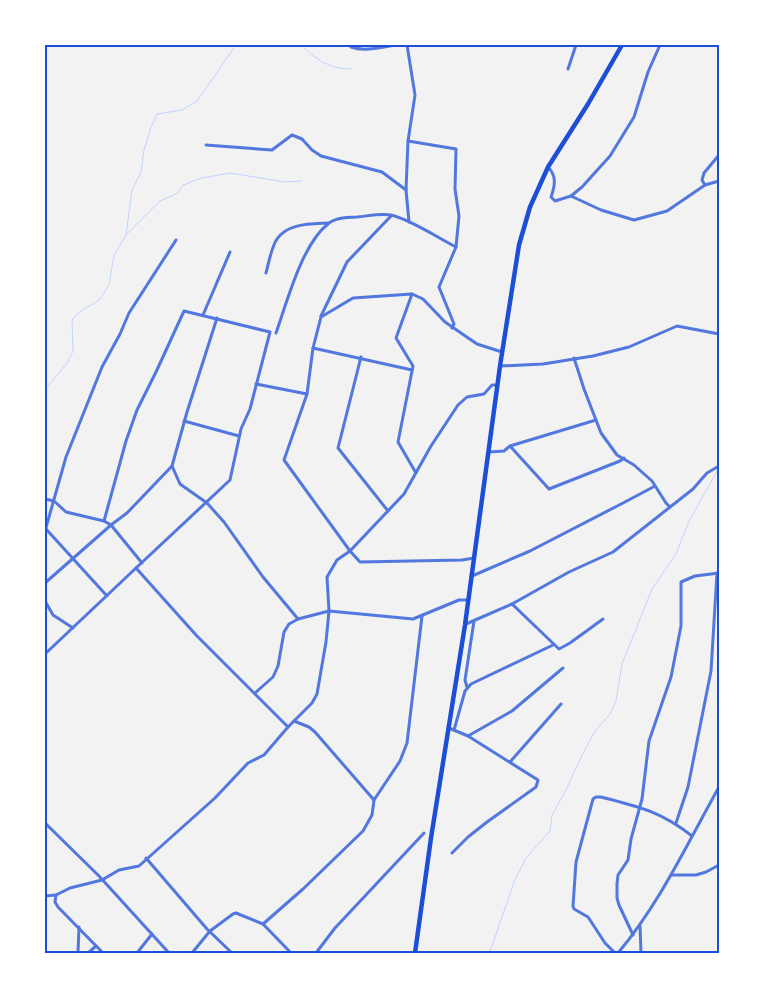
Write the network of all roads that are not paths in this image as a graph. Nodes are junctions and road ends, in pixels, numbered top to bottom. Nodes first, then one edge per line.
1 (396, 45) edge
2 (407, 45) edge
3 (576, 45) edge
4 (622, 45) edge
5 (660, 45) edge
6 (351, 47) dead end
7 (568, 69) dead end
8 (408, 141) junction
9 (206, 145) dead end
10 (719, 155) edge
11 (548, 167) junction
12 (719, 181) edge
13 (705, 185) junction
14 (406, 190) junction
15 (571, 196) junction
16 (391, 215) junction
17 (329, 222) junction
18 (409, 222) junction
19 (176, 240) dead end
20 (456, 247) junction
21 (230, 252) dead end
22 (266, 273) dead end
23 (412, 294) junction
24 (203, 315) junction
25 (321, 317) junction
26 (217, 318) junction
27 (452, 328) junction
28 (276, 333) dead end
29 (719, 334) edge
30 (313, 348) junction
31 (502, 352) junction
32 (361, 357) junction
33 (574, 358) junction
34 (500, 366) junction
35 (412, 370) junction
36 (256, 384) junction
37 (498, 385) junction
38 (307, 394) junction
39 (596, 420) junction
40 (184, 421) junction
41 (239, 436) junction
42 (510, 446) junction
43 (489, 452) junction
44 (624, 458) junction
45 (172, 466) junction
46 (719, 466) edge
47 (416, 474) junction
48 (655, 486) junction
49 (45, 499) edge
50 (54, 501) junction
51 (207, 503) junction
52 (670, 507) junction
53 (388, 511) junction
54 (104, 521) junction
55 (111, 525) junction
56 (45, 530) edge
57 (350, 552) junction
58 (73, 558) junction
59 (474, 558) junction
60 (142, 563) junction
61 (136, 568) junction
62 (718, 573) edge
63 (472, 576) junction
64 (45, 583) edge
65 (107, 596) junction
66 (468, 600) junction
67 (45, 601) edge
68 (512, 604) junction
69 (329, 611) junction
70 (422, 616) junction
71 (298, 618) junction
72 (602, 619) dead end
73 (474, 621) junction
74 (465, 625) junction
75 (73, 628) junction
76 (553, 645) junction
77 (45, 654) edge
78 (563, 668) dead end
79 (467, 686) junction
80 (255, 693) junction
81 (561, 704) dead end
82 (294, 721) junction
83 (288, 727) junction
84 (451, 729) junction
85 (468, 736) junction
86 (510, 762) junction
87 (719, 787) edge
88 (374, 800) junction
89 (640, 808) junction
90 (45, 823) edge
91 (676, 823) junction
92 (424, 832) dead end
93 (692, 836) junction
94 (452, 853) dead end
95 (146, 858) junction
96 (719, 865) edge
97 (672, 875) junction
98 (102, 880) junction
99 (56, 895) junction
100 (45, 896) edge
101 (263, 924) junction
102 (640, 926) junction
103 (79, 927) junction
104 (210, 931) junction
105 (152, 934) junction
106 (633, 935) junction
107 (96, 946) junction
108 (78, 953) edge
109 (88, 953) edge
110 (103, 953) edge
111 (137, 953) edge
112 (169, 953) edge
113 (192, 953) edge
114 (232, 953) edge
115 (291, 953) edge
116 (316, 953) edge
117 (415, 953) edge
118 (617, 953) edge
119 (641, 953) edge

1 - 6 street
2 - 8 street
3 - 7 street
4 - 11 main road
5 - 15 street
8 - 14 street
8 - 20 street
9 - 14 street
10 - 13 street
11 - 15 street
11 - 31 main road
12 - 13 street
13 - 15 street
14 - 18 street
16 - 17 street
16 - 18 street
16 - 25 street
17 - 22 street
17 - 28 street
18 - 20 street
19 - 50 street
20 - 27 street
21 - 24 street
23 - 25 street
23 - 27 street
23 - 35 street
24 - 26 street
24 - 54 street
25 - 30 street
26 - 36 street
26 - 40 street
27 - 31 street
29 - 33 street
30 - 32 street
30 - 38 street
31 - 34 main road
32 - 35 street
32 - 53 street
33 - 34 street
33 - 39 street
34 - 37 main road
35 - 47 street
36 - 38 street
36 - 41 street
37 - 43 main road
37 - 47 street
38 - 57 street
39 - 42 street
39 - 44 street
40 - 41 street
40 - 45 street
41 - 51 street
42 - 43 street
42 - 44 street
43 - 59 main road
44 - 48 street
45 - 51 street
45 - 55 street
46 - 52 street
47 - 53 street
48 - 52 street
48 - 63 street
49 - 50 street
50 - 54 street
50 - 56 street
51 - 60 street
51 - 71 street
52 - 68 street
53 - 57 street
54 - 55 street
55 - 58 street
55 - 60 street
56 - 58 street
57 - 59 street
57 - 69 street
58 - 64 street
58 - 65 street
59 - 63 main road
60 - 61 street
61 - 65 street
61 - 80 street
62 - 89 street
62 - 91 street
63 - 66 main road
65 - 75 street
66 - 70 street
66 - 74 main road
67 - 75 street
68 - 73 street
68 - 76 street
69 - 70 street
69 - 71 street
69 - 82 street
70 - 88 street
71 - 80 street
72 - 76 street
73 - 74 street
73 - 79 street
74 - 84 main road
75 - 77 street
76 - 79 street
78 - 85 street
79 - 84 street
80 - 83 street
81 - 86 street
82 - 83 street
82 - 88 street
83 - 95 street
84 - 85 street
84 - 117 main road
85 - 86 street
86 - 94 street
87 - 93 street
88 - 101 street
89 - 91 street
89 - 106 street
89 - 118 street
90 - 98 street
91 - 93 street
92 - 116 street
93 - 97 street
95 - 98 street
95 - 104 street
96 - 97 street
97 - 102 street
98 - 99 street
98 - 105 street
99 - 100 street
99 - 103 street
101 - 104 street
101 - 115 street
102 - 106 street
102 - 119 street
103 - 107 street
103 - 108 street
104 - 113 street
104 - 114 street
105 - 111 street
105 - 112 street
106 - 118 street
107 - 109 street
107 - 110 street

